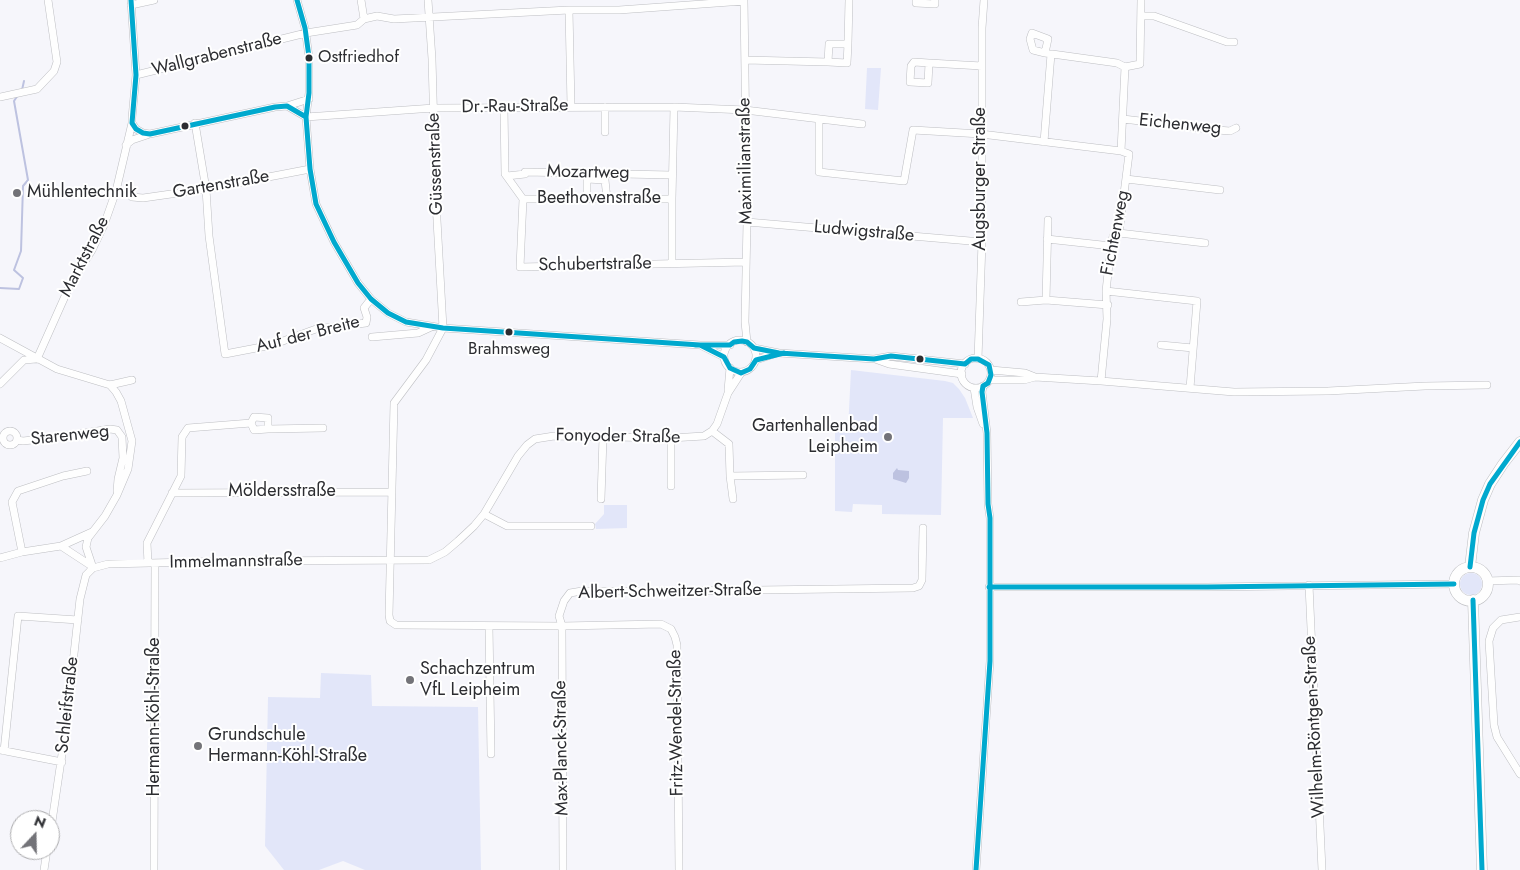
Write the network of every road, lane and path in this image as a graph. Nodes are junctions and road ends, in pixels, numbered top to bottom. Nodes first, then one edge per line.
1 (48, 0) edge
2 (154, 0) edge
3 (297, 0) edge
4 (361, 0) edge
5 (428, 0) edge
6 (744, 0) edge
7 (848, 0) edge
8 (916, 0) edge
9 (935, 0) edge
10 (984, 0) edge
11 (1142, 0) edge
12 (131, 2) edge
13 (569, 10) junction
14 (430, 16) junction
15 (1142, 16) junction
16 (364, 19) junction
17 (306, 33) junction
18 (1234, 42) dead end
19 (848, 44) junction
20 (745, 60) junction
21 (828, 62) junction
22 (929, 63) dead end
23 (982, 66) junction
24 (1125, 67) junction
25 (136, 75) junction
26 (0, 98) edge
27 (309, 99) junction
28 (287, 106) junction
29 (571, 106) junction
30 (605, 106) junction
31 (504, 107) junction
32 (674, 107) junction
33 (434, 108) junction
34 (746, 110) junction
35 (306, 117) junction
36 (819, 119) junction
37 (1123, 119) junction
38 (195, 124) junction
39 (862, 124) dead end
40 (134, 126) junction
41 (1236, 128) dead end
42 (605, 132) dead end
43 (150, 134) junction
44 (981, 134) junction
45 (1044, 142) junction
46 (126, 146) junction
47 (1121, 151) junction
48 (310, 170) junction
49 (672, 175) junction
50 (507, 176) junction
51 (1126, 179) junction
52 (206, 189) junction
53 (1220, 190) dead end
54 (132, 197) dead end
55 (587, 198) junction
56 (607, 198) junction
57 (523, 199) junction
58 (672, 200) junction
59 (1048, 220) dead end
60 (747, 222) junction
61 (1119, 233) junction
62 (1047, 239) junction
63 (982, 242) junction
64 (1205, 243) dead end
65 (1111, 246) junction
66 (746, 262) junction
67 (672, 264) junction
68 (1106, 292) junction
69 (371, 299) junction
70 (1046, 300) junction
71 (1021, 302) dead end
72 (1108, 304) junction
73 (745, 322) junction
74 (431, 327) junction
75 (443, 328) junction
76 (372, 337) dead end
77 (0, 338) edge
78 (739, 341) junction
79 (748, 342) junction
80 (730, 344) junction
81 (700, 345) junction
82 (1161, 345) dead end
83 (754, 348) junction
84 (1193, 348) junction
85 (779, 353) junction
86 (724, 358) junction
87 (37, 359) junction
88 (874, 359) junction
89 (978, 359) junction
90 (756, 360) junction
91 (965, 364) junction
92 (730, 368) junction
93 (991, 370) junction
94 (742, 373) junction
95 (962, 374) junction
96 (1035, 377) junction
97 (132, 380) dead end
98 (990, 380) junction
99 (1101, 380) junction
100 (0, 384) edge
101 (110, 385) junction
102 (1487, 385) dead end
103 (983, 386) junction
104 (974, 388) junction
105 (1190, 388) junction
106 (728, 393) junction
107 (251, 423) junction
108 (323, 428) dead end
109 (268, 429) junction
110 (712, 431) junction
111 (986, 434) junction
112 (603, 437) junction
113 (671, 438) junction
114 (17, 440) dead end
115 (1520, 442) edge
116 (87, 471) dead end
117 (803, 475) dead end
118 (730, 476) junction
119 (671, 486) dead end
120 (392, 492) junction
121 (172, 493) junction
122 (117, 495) junction
123 (601, 498) dead end
124 (733, 499) dead end
125 (484, 514) junction
126 (591, 526) dead end
127 (923, 528) dead end
128 (92, 532) junction
129 (61, 546) junction
130 (22, 552) junction
131 (0, 558) edge
132 (389, 560) junction
133 (151, 563) junction
134 (1470, 567) junction
135 (93, 568) junction
136 (1487, 581) junction
137 (1520, 581) edge
138 (1454, 584) junction
139 (1309, 585) junction
140 (989, 587) junction
141 (1472, 600) junction
142 (1520, 617) edge
143 (78, 620) junction
144 (489, 626) junction
145 (562, 626) junction
146 (2, 751) edge
147 (491, 754) dead end
148 (62, 762) junction
149 (1520, 774) edge
150 (54, 810) edge
151 (154, 870) edge
152 (563, 870) edge
153 (678, 870) edge
154 (976, 870) edge
155 (1322, 870) edge
156 (1482, 870) edge

1 - 26 street
2 - 12 street
3 - 17 street
4 - 16 street
5 - 14 street, Güssenstraße
6 - 13 street, Wallgrabenstraße
6 - 20 street, Maximilianstraße
7 - 19 street
8 - 9 street
10 - 23 street, Augsburger Straße
11 - 15 street
12 - 25 street, Marktstraße
13 - 14 street, Wallgrabenstraße
13 - 29 street
14 - 16 street, Wallgrabenstraße
14 - 33 street, Güssenstraße
15 - 18 street
15 - 24 street
16 - 17 street, Wallgrabenstraße
17 - 25 street, Wallgrabenstraße
17 - 27 street
19 - 21 street
19 - 21 street
20 - 21 street
20 - 34 street, Maximilianstraße
22 - 23 street
23 - 44 street, Augsburger Straße
24 - 37 street
24 - 45 street
25 - 40 street, Marktstraße
27 - 28 street
27 - 35 street
28 - 35 street
28 - 38 street
29 - 30 street, Dr.-Rau-Straße
29 - 31 street, Dr.-Rau-Straße
30 - 32 street, Dr.-Rau-Straße
30 - 42 street
31 - 33 street, Dr.-Rau-Straße
31 - 50 street
32 - 34 street, Dr.-Rau-Straße
32 - 49 street, Beethovenstraße
33 - 35 street, Dr.-Rau-Straße
33 - 75 street, Güssenstraße
34 - 36 street, Dr.-Rau-Straße
34 - 60 street, Maximilianstraße
35 - 48 street
36 - 39 street, Dr.-Rau-Straße
36 - 44 street
37 - 41 street, Eichenweg
37 - 47 street
38 - 43 street
38 - 52 street
40 - 43 street
40 - 46 street, Marktstraße
43 - 46 street
44 - 45 street
44 - 63 street, Augsburger Straße
45 - 47 street
46 - 87 street, Marktstraße
47 - 51 street, Fichtenweg
48 - 52 street, Gartenstraße
48 - 69 street
49 - 50 street, Mozartweg
49 - 58 street, Beethovenstraße
50 - 57 street
51 - 53 street
51 - 61 street, Fichtenweg
52 - 54 street, Gartenstraße
52 - 69 street, Auf der Breite
55 - 56 street, Beethovenstraße
55 - 56 street
55 - 57 street, Beethovenstraße
56 - 58 street, Beethovenstraße
57 - 67 street, Schubertstraße
58 - 67 street
59 - 62 street
60 - 63 street, Ludwigstraße
60 - 66 street, Maximilianstraße
61 - 64 street
61 - 65 street, Fichtenweg
62 - 65 street
62 - 70 street
63 - 89 street, Augsburger Straße
65 - 68 street, Fichtenweg
66 - 67 street, Schubertstraße
66 - 73 street, Maximilianstraße
68 - 72 street, Fichtenweg
68 - 84 street
69 - 74 street
70 - 71 street
70 - 72 street
72 - 99 street, Fichtenweg
73 - 78 street, Maximilianstraße
73 - 79 street, Maximilianstraße
74 - 75 street
74 - 76 street
75 - 81 street
75 - 120 street
77 - 87 street
78 - 79 street
78 - 80 street
79 - 83 street
80 - 81 street
80 - 86 street
81 - 86 street
82 - 84 street
83 - 85 street
83 - 90 street
84 - 105 street
85 - 88 street
85 - 90 street
86 - 92 street
87 - 100 street
87 - 101 street
88 - 91 street
88 - 95 street
89 - 91 street
89 - 93 street
90 - 94 street
91 - 95 street
92 - 94 street
92 - 106 street
93 - 96 street
93 - 98 street
94 - 106 street
95 - 104 street
96 - 98 street
96 - 99 street
97 - 101 street
98 - 103 street
99 - 105 street
101 - 122 street
102 - 105 street
103 - 104 street
103 - 111 street
104 - 111 street
106 - 110 street
107 - 109 street
107 - 109 street
107 - 121 street, Hermann-Köhl-Straße
108 - 109 street
110 - 113 street, Fonyoder Straße
110 - 118 street
111 - 140 street
112 - 113 street, Fonyoder Straße
112 - 123 street
112 - 125 street, Fonyoder Straße
113 - 119 street
114 - 122 street, Starenweg
115 - 134 main road
116 - 130 street
117 - 118 street
118 - 124 street
120 - 121 street, Möldersstraße
120 - 132 street
121 - 133 street, Hermann-Köhl-Straße
122 - 128 street
125 - 126 street
125 - 132 street, Fonyoder Straße
127 - 145 street, Albert-Schweitzer-Straße
128 - 129 street
128 - 135 street
129 - 130 street
129 - 135 street
130 - 131 street
132 - 133 street, Immelmannstraße
132 - 144 street
133 - 135 street, Immelmannstraße
133 - 151 street, Hermann-Köhl-Straße
134 - 136 main road
134 - 138 main road
135 - 143 street, Schleifstraße
136 - 137 street
136 - 141 main road
138 - 139 street
138 - 141 main road
139 - 140 street
139 - 155 street, Wilhelm-Röntgen-Straße
140 - 154 street
141 - 156 main road
142 - 149 street
143 - 146 street
143 - 148 street, Schleifstraße
144 - 145 street
144 - 147 street
145 - 152 street, Max-Planck-Straße
145 - 153 street, Fritz-Wendel-Straße
146 - 148 street
148 - 150 street, Schleifstraße

